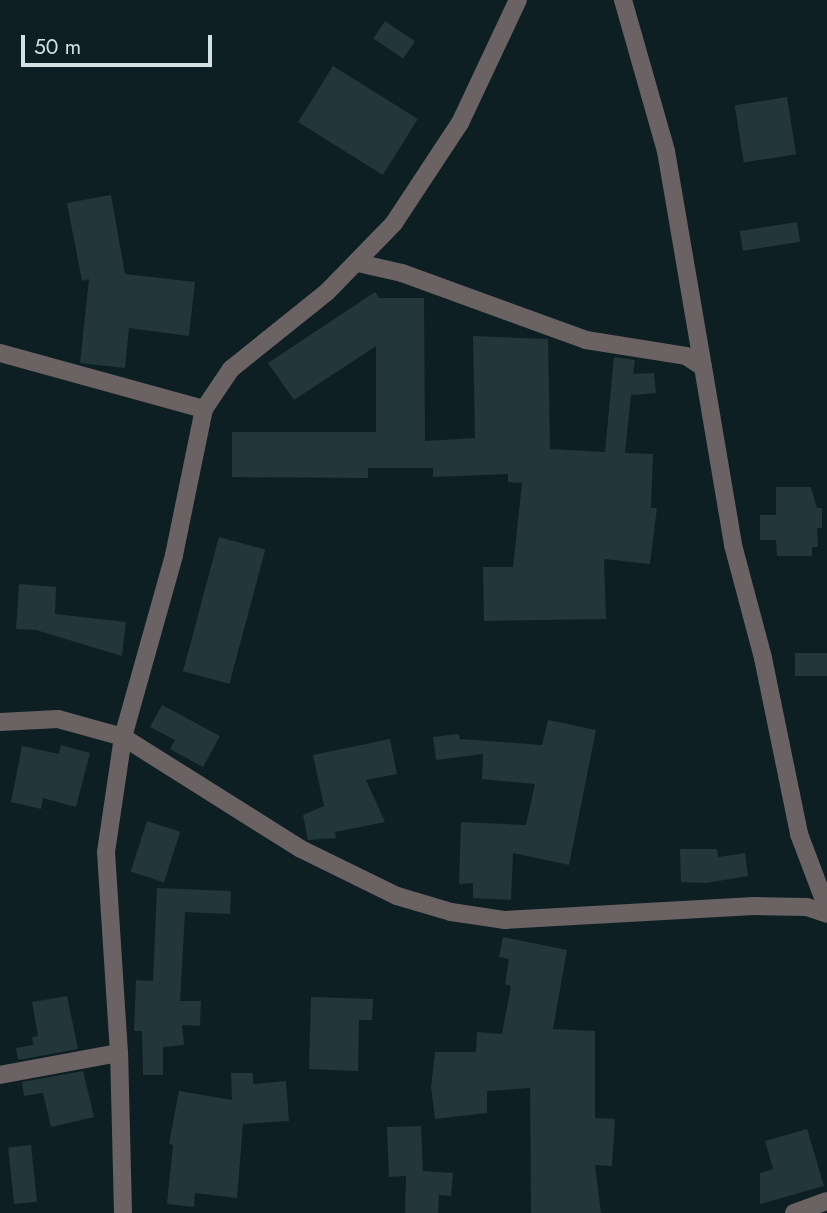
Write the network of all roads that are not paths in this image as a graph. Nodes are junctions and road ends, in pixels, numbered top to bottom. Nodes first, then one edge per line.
1 (518, 0) edge
2 (623, 0) edge
3 (358, 263) junction
4 (0, 353) edge
5 (703, 367) junction
6 (204, 409) junction
7 (0, 722) edge
8 (123, 737) junction
9 (827, 908) edge
10 (827, 914) edge
11 (119, 1053) junction
12 (4, 1069) edge
13 (827, 1200) edge
14 (123, 1213) edge
15 (794, 1213) edge

1 - 3 street
2 - 5 street
3 - 5 street
3 - 6 street
4 - 6 street
5 - 9 street
6 - 8 street
7 - 8 street
8 - 10 street
8 - 11 street
11 - 12 street
11 - 14 street
13 - 15 street

